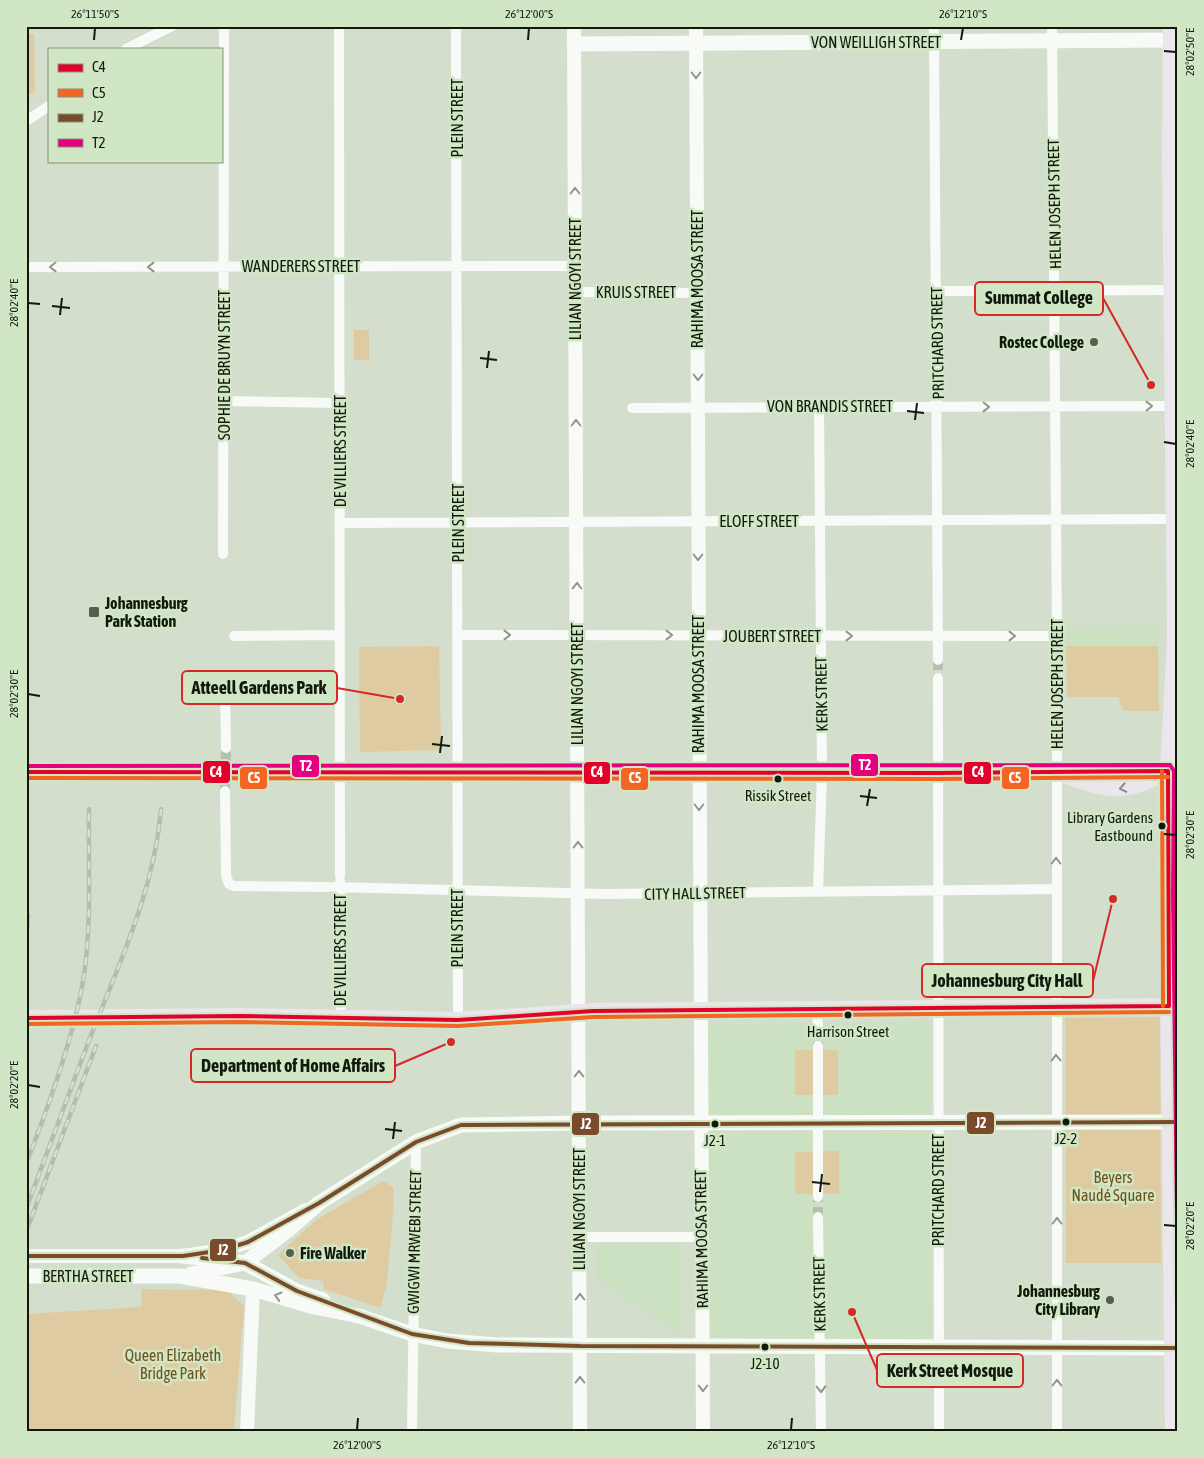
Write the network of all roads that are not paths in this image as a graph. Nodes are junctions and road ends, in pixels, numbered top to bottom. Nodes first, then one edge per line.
1 (172, 26) edge
2 (224, 26) edge
3 (339, 26) edge
4 (456, 26) edge
5 (574, 26) edge
6 (696, 26) edge
7 (934, 26) edge
8 (1052, 34) edge
9 (1173, 35) edge
10 (934, 42) junction
11 (696, 43) junction
12 (574, 44) junction
13 (127, 48) edge
14 (48, 107) edge
15 (26, 121) edge
16 (339, 266) junction
17 (457, 266) junction
18 (575, 266) junction
19 (224, 267) junction
20 (26, 268) edge
21 (936, 290) junction
22 (1174, 290) edge
23 (1054, 291) junction
24 (576, 292) junction
25 (697, 293) junction
26 (223, 401) junction
27 (339, 403) junction
28 (698, 406) junction
29 (819, 406) junction
30 (938, 406) junction
31 (1175, 406) edge
32 (632, 408) dead end
33 (1055, 408) junction
34 (1176, 519) edge
35 (1056, 520) junction
36 (698, 521) junction
37 (819, 521) junction
38 (576, 522) junction
39 (939, 522) junction
40 (340, 523) junction
41 (458, 523) junction
42 (223, 554) dead end
43 (458, 634) junction
44 (340, 635) junction
45 (577, 635) junction
46 (698, 635) junction
47 (234, 636) dead end
48 (820, 636) junction
49 (938, 636) junction
50 (1057, 636) junction
51 (1176, 637) edge
52 (938, 660) tunnel mouth
53 (938, 678) tunnel mouth
54 (225, 691) dead end
55 (226, 748) tunnel mouth
56 (340, 771) junction
57 (458, 771) junction
58 (1173, 771) edge
59 (26, 772) edge
60 (578, 772) junction
61 (698, 772) junction
62 (1056, 772) junction
63 (822, 773) junction
64 (938, 773) junction
65 (225, 791) tunnel mouth
66 (336, 883) junction
67 (1056, 889) junction
68 (457, 890) junction
69 (938, 890) junction
70 (818, 892) junction
71 (700, 893) junction
72 (578, 894) junction
73 (1172, 894) edge
74 (1056, 1006) junction
75 (1174, 1006) edge
76 (938, 1009) junction
77 (700, 1010) junction
78 (818, 1010) junction
79 (579, 1012) junction
80 (26, 1018) edge
81 (340, 1018) junction
82 (458, 1020) junction
83 (818, 1027) tunnel mouth
84 (818, 1046) tunnel mouth
85 (938, 1122) junction
86 (1057, 1122) junction
87 (1174, 1122) edge
88 (579, 1123) junction
89 (700, 1123) junction
90 (819, 1123) junction
91 (416, 1142) junction
92 (818, 1197) tunnel mouth
93 (319, 1203) junction
94 (818, 1217) tunnel mouth
95 (1174, 1236) edge
96 (579, 1237) junction
97 (700, 1237) junction
98 (26, 1256) edge
99 (183, 1256) junction
100 (245, 1263) junction
101 (26, 1276) edge
102 (180, 1276) junction
103 (253, 1289) junction
104 (359, 1316) junction
105 (412, 1334) junction
106 (702, 1344) junction
107 (580, 1346) junction
108 (820, 1347) junction
109 (939, 1347) junction
110 (1057, 1348) junction
111 (1175, 1348) edge
112 (246, 1432) edge
113 (412, 1432) edge
114 (580, 1432) edge
115 (703, 1432) edge
116 (822, 1432) edge
117 (939, 1432) edge
118 (1057, 1432) edge
119 (1173, 1432) edge

1 - 13 street
2 - 19 street, SOPHIE DE BRUYN STREET
3 - 16 street, DE VILLIERS STREET
4 - 17 street, PLEIN STREET
5 - 12 street, LILIAN NGOYI STREET
6 - 11 street, RAHIMA MOOSA STREET
7 - 10 street, PRITCHARD STREET
8 - 9 main road, VON WEILLIGH STREET
8 - 10 main road, VON WEILLIGH STREET
8 - 23 street, HELEN JOSEPH STREET
9 - 22 main road
10 - 11 main road, VON WEILLIGH STREET
10 - 21 street, PRITCHARD STREET
11 - 12 main road, VON WEILLIGH STREET
11 -> 25 street, RAHIMA MOOSA STREET
18 -> 12 street, LILIAN NGOYI STREET
14 - 15 street
16 - 17 street, WANDERERS STREET
16 - 19 street, WANDERERS STREET
16 - 27 street, DE VILLIERS STREET
17 - 18 street, WANDERERS STREET
17 - 41 street, PLEIN STREET
18 - 24 street, LILIAN NGOYI STREET
19 -> 20 street, WANDERERS STREET
19 - 26 street, SOPHIE DE BRUYN STREET
21 - 23 street
21 - 30 street, PRITCHARD STREET
22 - 23 street
22 - 31 main road
23 - 33 street, HELEN JOSEPH STREET
24 - 25 street, KRUIS STREET
38 -> 24 street, LILIAN NGOYI STREET
25 -> 28 street, RAHIMA MOOSA STREET
26 - 27 street
26 - 42 street, SOPHIE DE BRUYN STREET
27 - 40 street, DE VILLIERS STREET
28 - 29 street, VON BRANDIS STREET
28 - 32 street, VON BRANDIS STREET
28 - 36 street, RAHIMA MOOSA STREET
29 - 30 street, VON BRANDIS STREET
29 - 37 street, KERK STREET
30 -> 33 street, VON BRANDIS STREET
30 - 39 street, PRITCHARD STREET
33 -> 31 street, VON BRANDIS STREET
31 - 34 main road
33 - 35 street, HELEN JOSEPH STREET
34 - 35 street, ELOFF STREET
34 - 51 main road
35 - 39 street, ELOFF STREET
35 - 50 street, HELEN JOSEPH STREET
36 - 37 street, ELOFF STREET
36 - 38 street, ELOFF STREET
36 -> 46 street, RAHIMA MOOSA STREET
37 - 39 street, ELOFF STREET
37 - 48 street, KERK STREET
38 - 41 street, ELOFF STREET
45 -> 38 street, LILIAN NGOYI STREET
39 - 49 street, PRITCHARD STREET
40 - 41 street, ELOFF STREET
40 - 44 street, DE VILLIERS STREET
41 - 43 street, PLEIN STREET
43 -> 45 street, JOUBERT STREET
43 - 57 street, PLEIN STREET
44 - 47 street
44 - 56 street, DE VILLIERS STREET
45 -> 46 street, JOUBERT STREET
45 - 60 street, LILIAN NGOYI STREET
46 - 48 street, JOUBERT STREET
46 - 61 street, RAHIMA MOOSA STREET
48 -> 49 street, JOUBERT STREET
48 - 63 street, KERK STREET
49 -> 50 street, JOUBERT STREET
49 - 52 street, PRITCHARD STREET
50 - 62 street, HELEN JOSEPH STREET
51 - 58 main road
53 - 64 street, PRITCHARD STREET
54 - 55 street
56 - 57 main road
56 - 59 main road
56 - 66 street, DE VILLIERS STREET
57 - 60 main road
57 - 68 street, PLEIN STREET
58 -> 62 main road
58 - 73 main road
60 - 61 main road
72 -> 60 street, LILIAN NGOYI STREET
61 - 63 main road
61 -> 71 street, RAHIMA MOOSA STREET
62 - 64 main road
67 -> 62 street, HELEN JOSEPH STREET
63 - 64 main road
63 - 70 street, KERK STREET
64 - 69 street, PRITCHARD STREET
65 - 66 street, CITY HALL STREET
66 - 68 street, CITY HALL STREET
66 - 81 street, DE VILLIERS STREET
67 - 69 street, CITY HALL STREET
67 - 74 street, HELEN JOSEPH STREET
68 - 72 street, CITY HALL STREET
68 - 82 street, PLEIN STREET
69 - 70 street, CITY HALL STREET
69 - 76 street, PRITCHARD STREET
70 - 71 street, CITY HALL STREET
71 - 72 street, CITY HALL STREET
71 - 77 street, RAHIMA MOOSA STREET
72 - 79 street, LILIAN NGOYI STREET
73 - 75 main road
74 - 75 main road
74 - 76 main road
86 -> 74 street, HELEN JOSEPH STREET
75 - 87 main road
76 - 78 main road
76 - 85 street, PRITCHARD STREET
77 - 78 main road
77 - 79 main road
77 - 89 street, RAHIMA MOOSA STREET
78 - 83 street
79 - 82 main road
88 -> 79 street, LILIAN NGOYI STREET
80 - 81 main road
81 - 82 main road
84 - 90 street
85 - 86 main road
85 - 90 main road
85 - 109 street, PRITCHARD STREET
86 - 87 main road
110 -> 86 street, HELEN JOSEPH STREET
87 - 95 main road
88 - 89 main road
88 - 91 main road
88 - 96 street, LILIAN NGOYI STREET
89 - 90 main road
89 - 97 street, RAHIMA MOOSA STREET
90 - 92 street
91 - 93 main road
91 - 105 street, GWIGWI MRWEBI STREET
93 - 99 street
93 - 100 main road
94 - 108 street, KERK STREET
95 - 111 main road
96 - 97 street
107 -> 96 street, LILIAN NGOYI STREET
97 - 106 street, RAHIMA MOOSA STREET
98 - 99 street
99 - 100 main road
100 - 102 main road
100 - 104 main road
101 - 102 main road, BERTHA STREET
102 - 103 main road
104 -> 103 main road
103 - 112 street
104 - 105 main road
105 - 107 main road
105 - 113 street, GWIGWI MRWEBI STREET
106 - 107 main road
106 - 108 main road
106 -> 115 street, RAHIMA MOOSA STREET
114 -> 107 street, LILIAN NGOYI STREET
108 - 109 main road
108 -> 116 street, KERK STREET
109 - 110 main road
109 - 117 street, PRITCHARD STREET
110 - 111 main road
118 -> 110 street, HELEN JOSEPH STREET
111 - 119 main road

